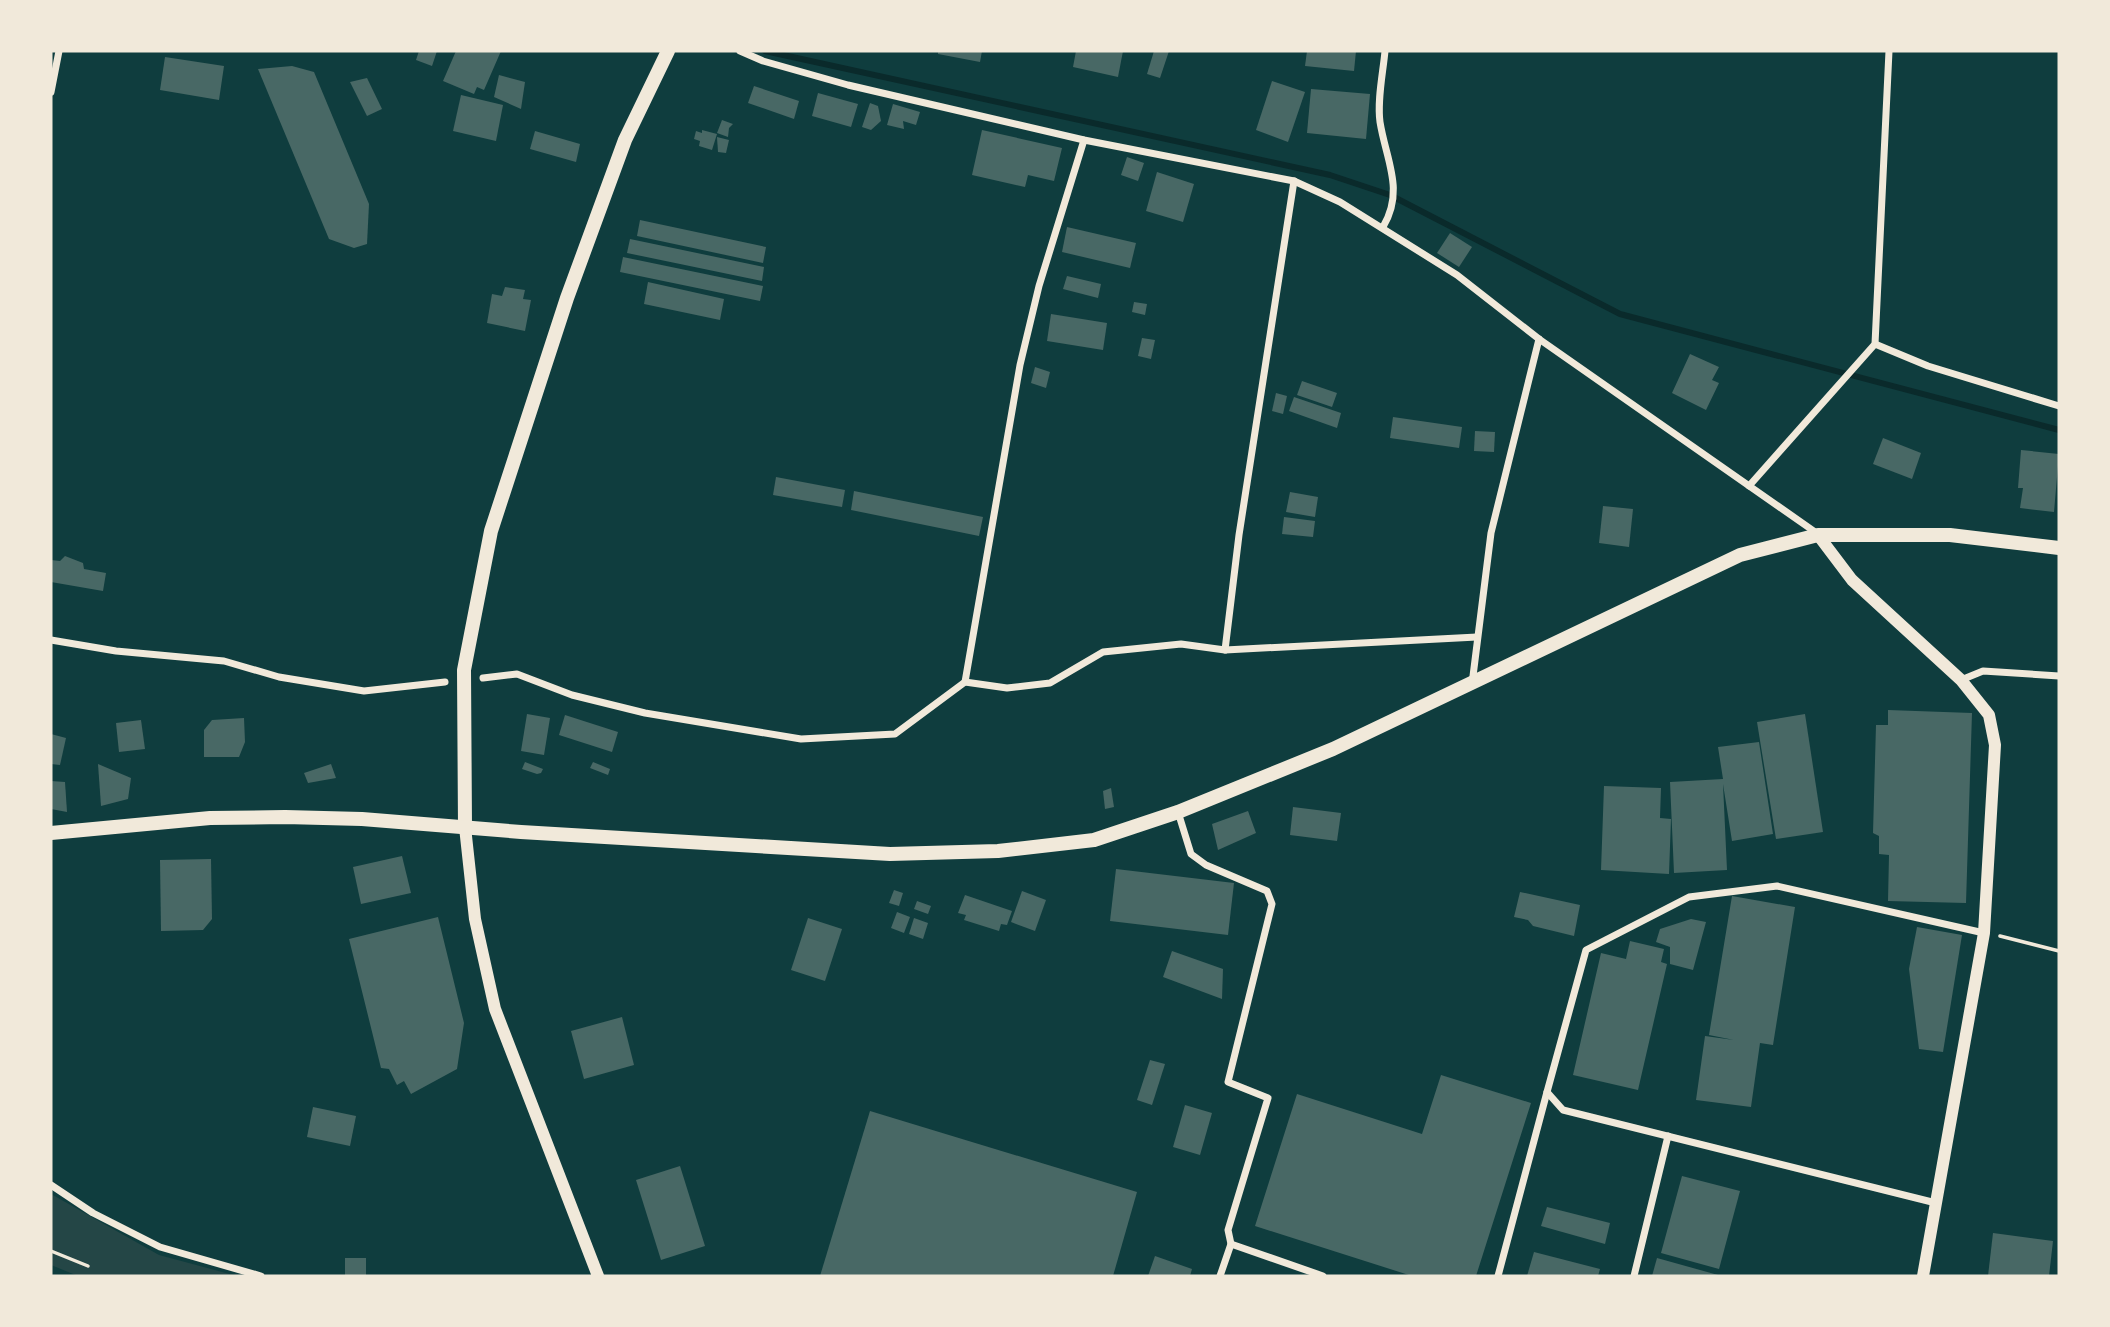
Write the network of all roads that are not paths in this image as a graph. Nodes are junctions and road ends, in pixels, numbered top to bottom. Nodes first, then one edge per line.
1 (60, 51) edge
2 (668, 51) edge
3 (740, 51) edge
4 (1385, 51) edge
5 (1889, 51) edge
6 (51, 92) edge
7 (1084, 140) junction
8 (1294, 181) junction
9 (1383, 227) junction
10 (1539, 340) junction
11 (1875, 344) junction
12 (2059, 406) edge
13 (1749, 486) junction
14 (1818, 535) junction
15 (2059, 548) edge
16 (1477, 638) junction
17 (51, 640) edge
18 (1225, 650) junction
19 (2059, 676) edge
20 (484, 678) dead end
21 (1961, 680) junction
22 (445, 682) dead end
23 (965, 682) junction
24 (1472, 685) junction
25 (1178, 812) junction
26 (465, 827) junction
27 (51, 833) edge
28 (1984, 933) junction
29 (1548, 1093) junction
30 (1668, 1136) junction
31 (51, 1185) edge
32 (1936, 1203) junction
33 (1231, 1244) junction
34 (261, 1276) edge
35 (598, 1276) edge
36 (1220, 1276) edge
37 (1323, 1276) edge
38 (1498, 1276) edge
39 (1634, 1276) edge
40 (1923, 1276) edge

1 - 6 street
2 - 26 main road
3 - 7 street
4 - 9 street
5 - 11 street
7 - 8 street
7 - 23 street
8 - 9 street
8 - 18 street
9 - 10 street
10 - 13 street
10 - 16 street
11 - 12 street
11 - 13 street
13 - 14 street
14 - 15 main road
14 - 21 street
14 - 24 main road
16 - 18 street
16 - 24 street
17 - 22 street
18 - 23 street
19 - 21 street
20 - 23 street
21 - 28 street
24 - 25 main road
25 - 26 main road
25 - 33 street
26 - 27 main road
26 - 35 street
28 - 29 street
28 - 32 street
29 - 30 street
29 - 38 street
30 - 32 street
30 - 39 street
31 - 34 street
32 - 40 street
33 - 36 street
33 - 37 street

